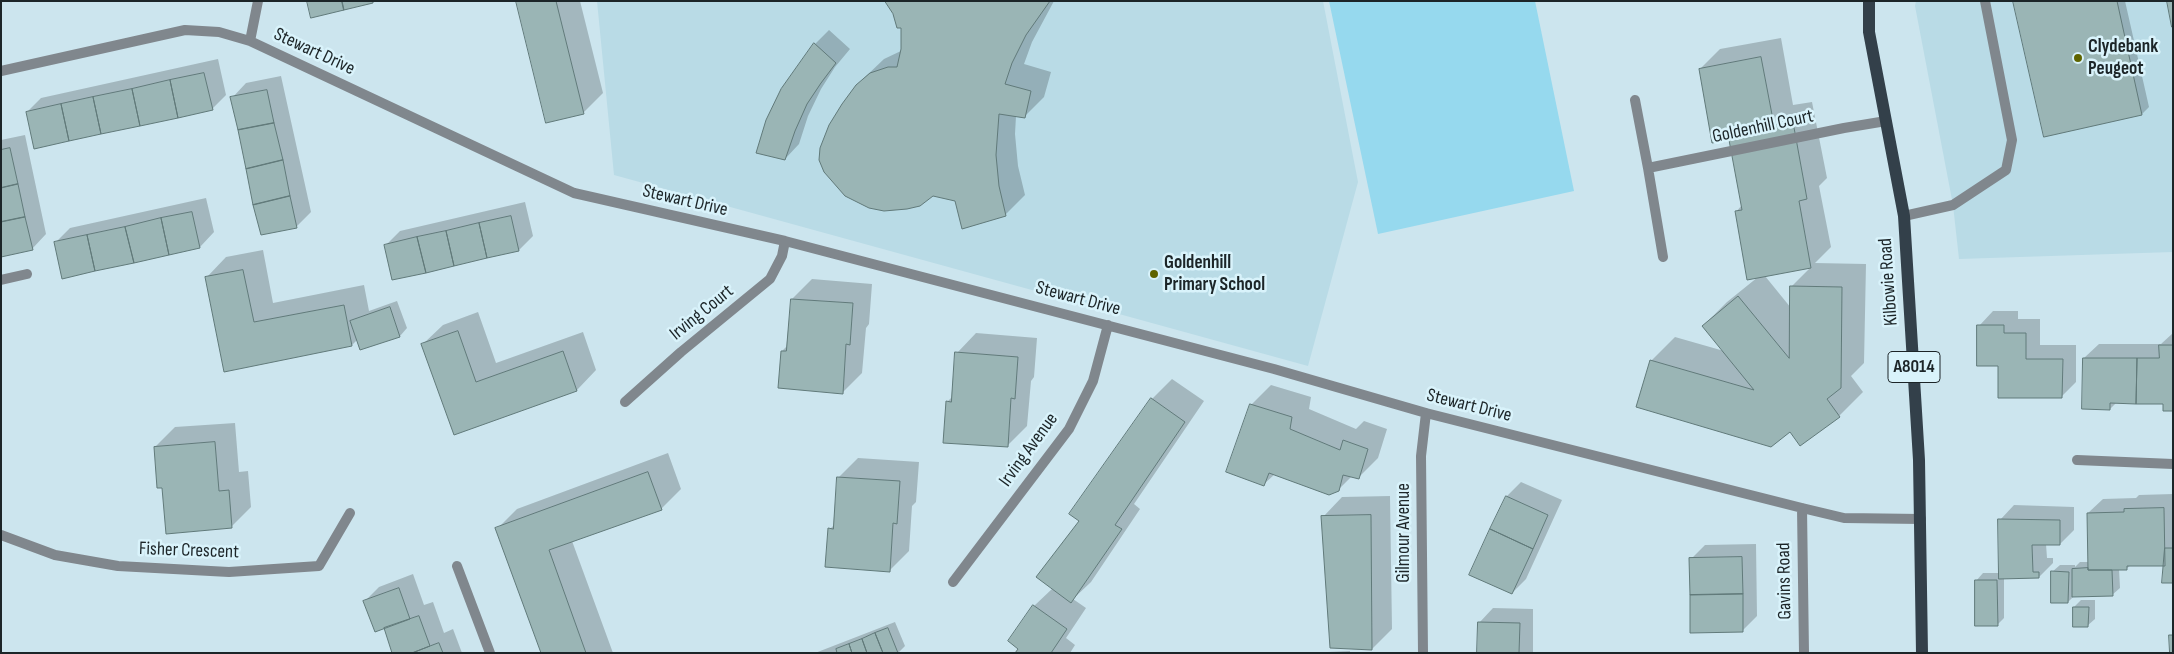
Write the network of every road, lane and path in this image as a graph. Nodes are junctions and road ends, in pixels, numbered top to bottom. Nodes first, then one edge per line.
1 (258, 1) edge
2 (1869, 1) edge
3 (1985, 1) edge
4 (250, 41) junction
5 (1, 70) edge
6 (1635, 100) dead end
7 (1886, 121) junction
8 (1648, 168) junction
9 (1904, 216) junction
10 (786, 241) junction
11 (1664, 257) dead end
12 (27, 274) dead end
13 (1, 280) edge
14 (1108, 325) junction
15 (625, 402) dead end
16 (1426, 413) junction
17 (2078, 460) dead end
18 (2173, 464) edge
19 (1802, 508) junction
20 (350, 513) dead end
21 (1921, 519) junction
22 (1, 535) edge
23 (457, 566) dead end
24 (953, 582) dead end
25 (490, 653) edge
26 (1423, 653) edge
27 (1804, 653) edge
28 (1922, 653) edge

1 - 4 street, Stewart Drive
2 - 7 main road, Kilbowie Road / A8014
3 - 9 street
4 - 5 street, Stewart Drive
4 - 10 street, Stewart Drive
6 - 8 street
7 - 8 street, Goldenhill Court
7 - 9 main road, Kilbowie Road / A8014
8 - 11 street
9 - 21 main road, Kilbowie Road / A8014
10 - 14 street, Stewart Drive
10 - 15 street, Irving Court
12 - 13 street
14 - 16 street, Stewart Drive
14 - 24 street, Irving Avenue
16 - 19 street, Stewart Drive
16 - 26 street, Gilmour Avenue
17 - 18 street
19 - 21 street, Stewart Drive
19 - 27 street, Gavins Road
20 - 22 street, Fisher Crescent
21 - 28 main road, Kilbowie Road / A8014
23 - 25 street

